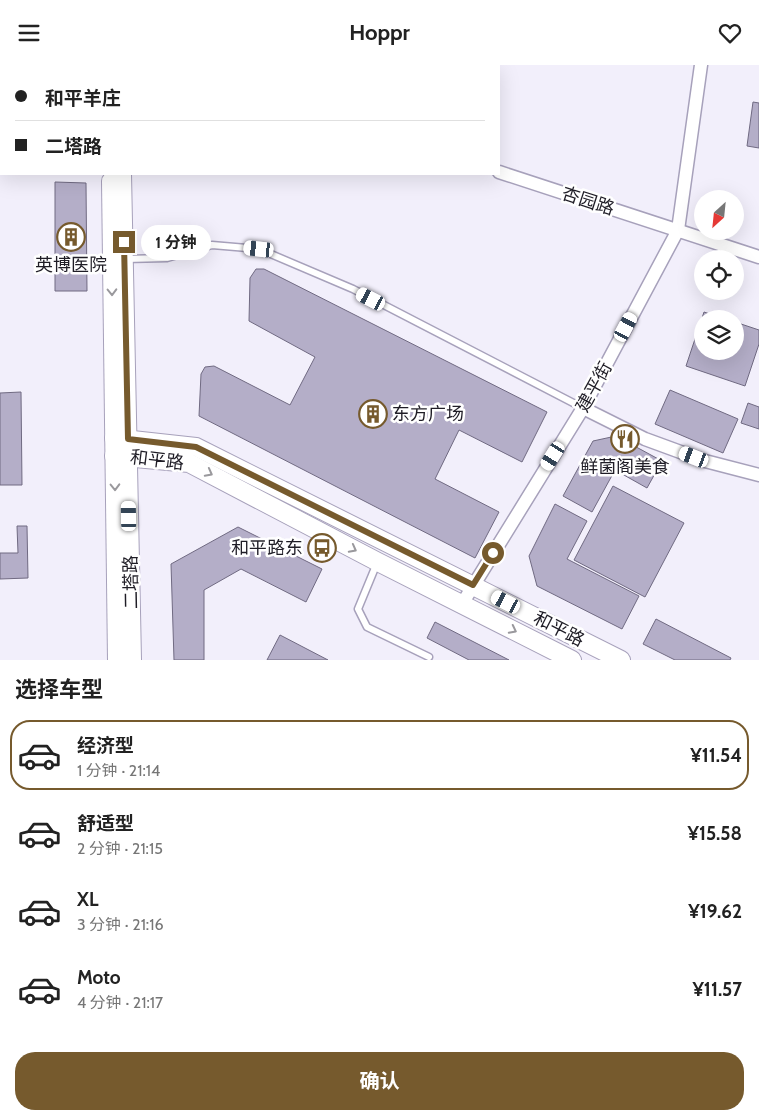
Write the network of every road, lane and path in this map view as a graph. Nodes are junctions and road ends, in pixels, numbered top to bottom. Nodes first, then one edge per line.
1 (701, 65) edge
2 (500, 172) edge
3 (110, 175) edge
4 (122, 175) edge
5 (678, 230) junction
6 (759, 257) edge
7 (124, 259) junction
8 (583, 408) junction
9 (121, 447) junction
10 (759, 475) edge
11 (378, 562) junction
12 (473, 585) junction
13 (462, 604) junction
14 (429, 657) dead end
15 (117, 660) edge
16 (132, 660) edge
17 (572, 660) edge
18 (621, 660) edge

1 - 5 street, 建平街
2 - 5 street, 杏园路
3 -> 9 main road, 二塔路
4 - 7 main road, 二塔路
5 - 6 street, 杏园路
5 - 8 street, 建平街
7 - 8 lane
7 - 9 main road, 二塔路
8 - 10 street
8 - 12 street, 建平街
9 -> 11 main road, 和平路
9 - 12 main road, 和平路
9 -> 15 main road, 二塔路
9 - 16 main road, 二塔路
11 - 13 main road, 和平路
11 - 14 lane
12 - 13 street, 建平街
12 - 18 main road, 和平路
13 -> 17 main road, 和平路

